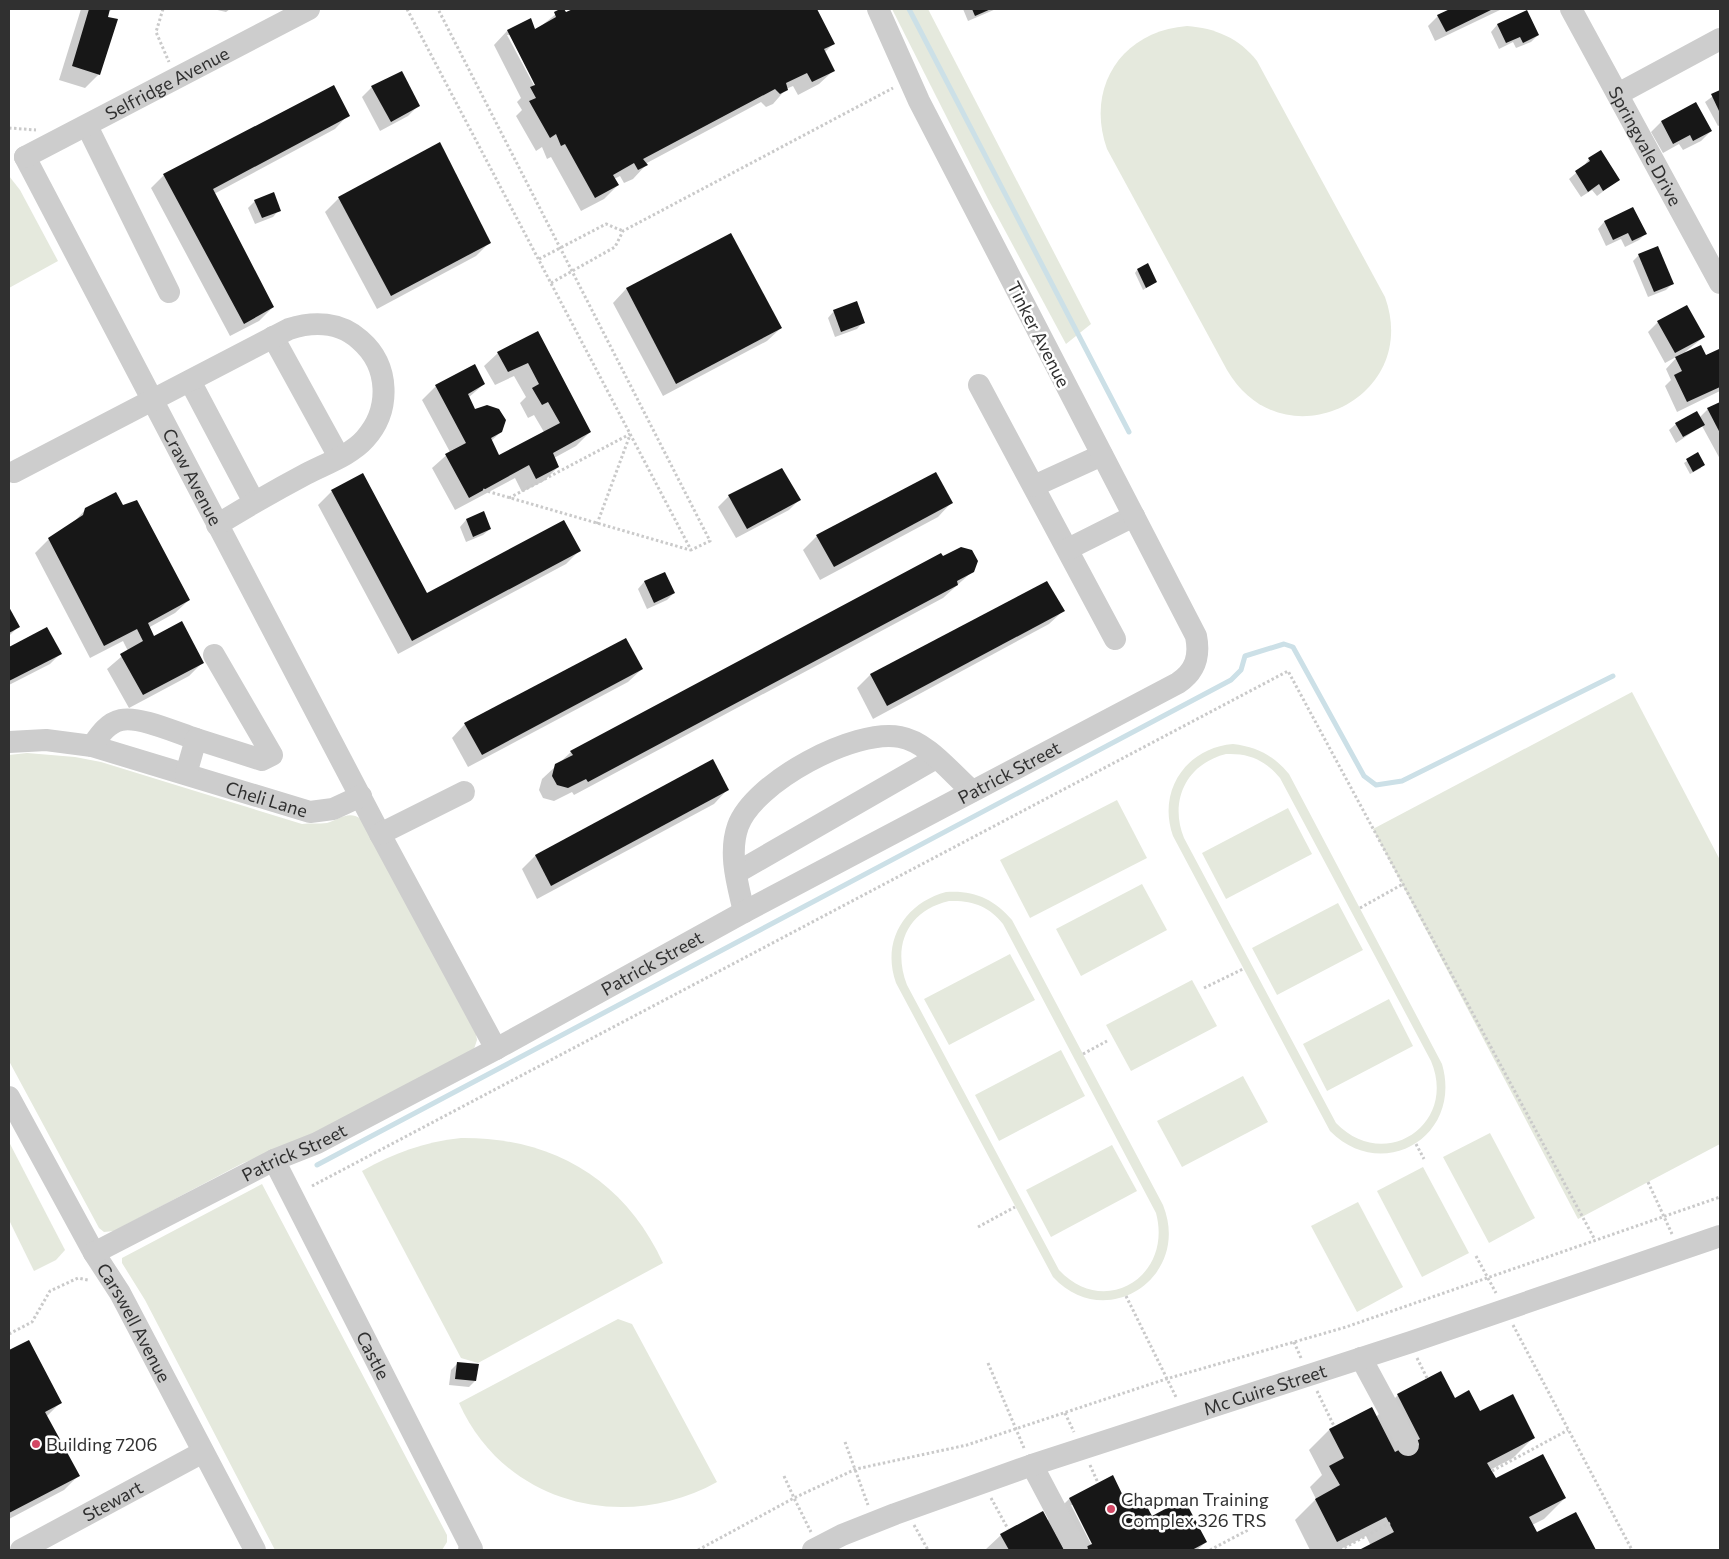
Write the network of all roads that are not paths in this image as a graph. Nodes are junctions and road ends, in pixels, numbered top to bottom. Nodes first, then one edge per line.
1 (309, 9) edge
2 (878, 9) edge
3 (1571, 9) edge
4 (1720, 39) edge
5 (1618, 94) junction
6 (87, 126) junction
7 (17, 154) edge
8 (1719, 278) edge
9 (169, 292) dead end
10 (273, 337) junction
11 (190, 381) junction
12 (979, 385) dead end
13 (151, 401) junction
14 (1102, 455) junction
15 (339, 457) junction
16 (14, 472) dead end
17 (1034, 486) junction
18 (254, 502) junction
19 (1134, 516) junction
20 (217, 525) junction
21 (1068, 549) junction
22 (1115, 639) dead end
23 (214, 655) dead end
24 (1198, 659) joint
25 (196, 739) junction
26 (9, 742) edge
27 (92, 746) junction
28 (936, 758) junction
29 (186, 774) junction
30 (972, 791) junction
31 (464, 792) dead end
32 (361, 796) junction
33 (380, 834) junction
34 (736, 874) junction
35 (744, 912) junction
36 (496, 1049) junction
37 (9, 1097) edge
38 (274, 1160) junction
39 (1720, 1236) edge
40 (94, 1253) junction
41 (1361, 1358) junction
42 (1408, 1445) dead end
43 (203, 1452) junction
44 (1032, 1465) junction
45 (470, 1549) edge
46 (816, 1549) edge
47 (21, 1550) edge
48 (255, 1550) edge
49 (1077, 1550) edge

1 - 6 street, Selfridge Avenue
2 - 14 street, Tinker Avenue
3 - 5 street, Springvale Drive
4 - 5 street
5 - 8 street, Springvale Drive
6 - 7 street, Selfridge Avenue
6 - 9 street
7 - 13 street, Craw Avenue
10 - 11 street
10 - 15 street
10 - 15 street
11 - 13 street
11 - 18 street
12 - 17 street
13 - 16 street
13 - 20 street, Craw Avenue
14 - 17 street
14 - 19 street, Tinker Avenue
15 - 18 street
17 - 21 street
18 - 20 street
19 - 21 street
19 - 24 street, Tinker Avenue
20 - 32 street, Craw Avenue
21 - 22 street
23 - 25 street
24 - 30 street, Patrick Street
25 - 27 street
25 - 29 street
26 - 27 street, Cheli Lane
27 - 29 street, Cheli Lane
28 - 30 street
28 - 34 street
28 - 34 street
29 - 32 street, Cheli Lane
30 - 35 street, Patrick Street
31 - 33 street
32 - 33 street
33 - 36 street
34 - 35 street
35 - 36 street, Patrick Street
36 - 38 street, Patrick Street
37 - 40 street, Carswell Avenue
38 - 40 street, Patrick Street
38 - 45 street, Castle
39 - 41 street, Mc Guire Street
40 - 43 street, Carswell Avenue
41 - 42 street
41 - 44 street, Mc Guire Street
43 - 47 street, Stewart
43 - 48 street, Carswell Avenue
44 - 46 street, Mc Guire Street
44 - 49 street

